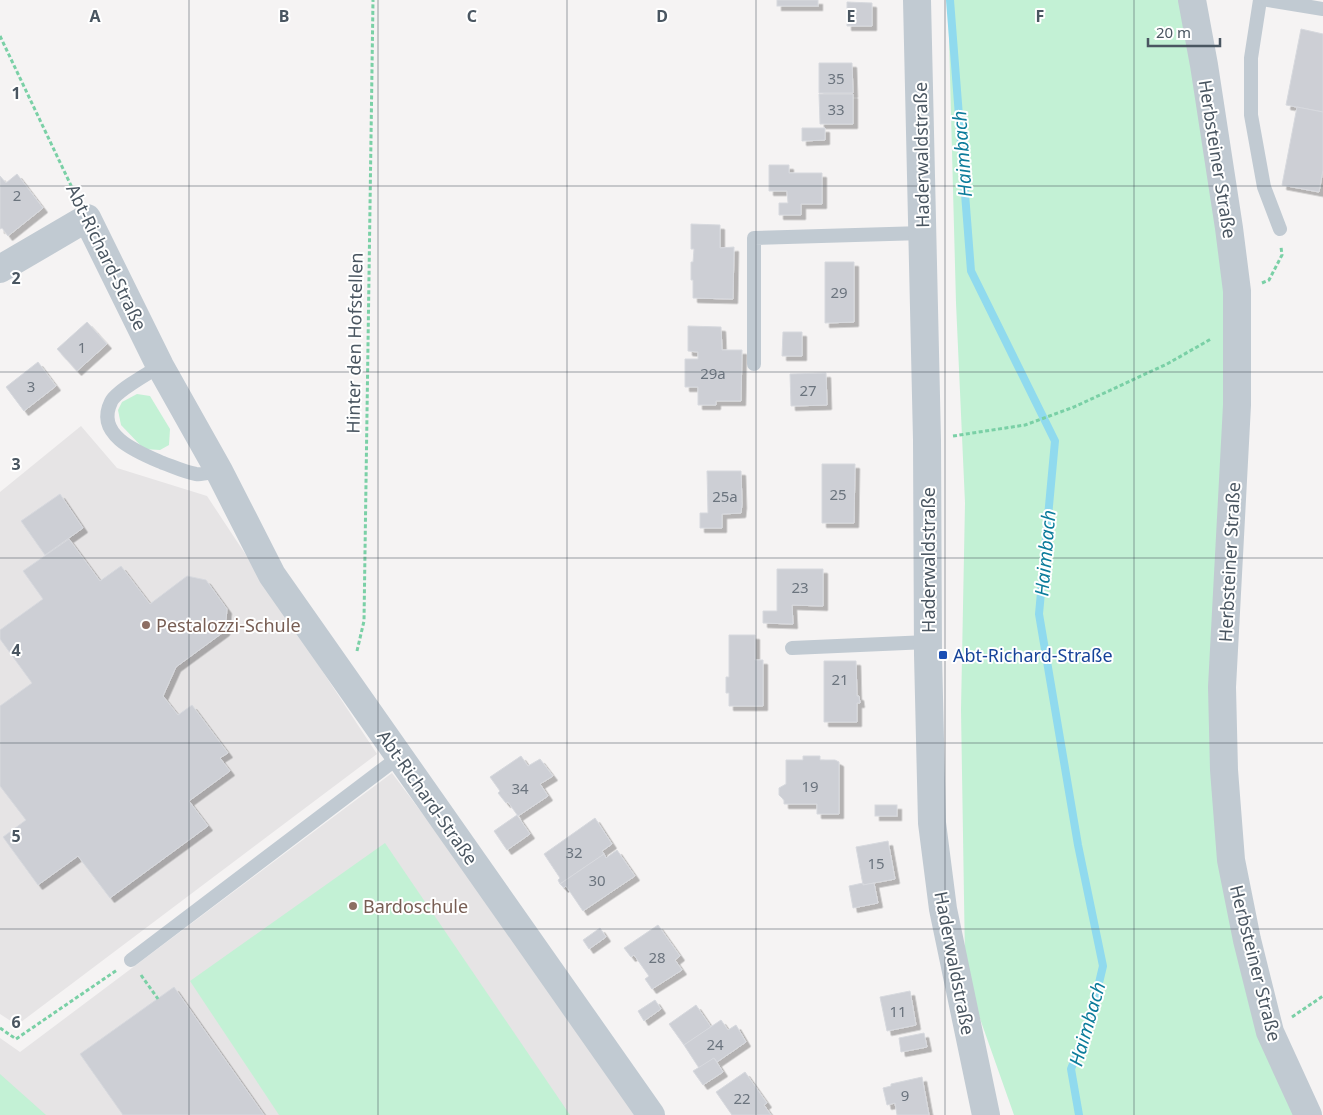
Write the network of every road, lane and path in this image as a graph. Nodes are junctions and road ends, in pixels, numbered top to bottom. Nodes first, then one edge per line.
1 (372, 0) edge
2 (918, 0) edge
3 (1192, 0) edge
4 (1260, 0) edge
5 (1268, 0) edge
6 (1323, 9) edge
7 (0, 36) edge
8 (86, 218) junction
9 (1280, 229) joint
10 (923, 233) junction
11 (0, 270) edge
12 (1237, 291) junction
13 (1238, 323) junction
14 (754, 364) dead end
15 (160, 366) junction
16 (927, 440) junction
17 (219, 471) junction
18 (928, 642) junction
19 (792, 648) dead end
20 (349, 685) junction
21 (399, 757) junction
22 (131, 960) joint
23 (1323, 996) edge
24 (0, 1028) edge
25 (1270, 1032) junction
26 (651, 1115) edge
27 (986, 1115) edge
28 (1308, 1115) edge

1 - 20 path, Hinter den Hofstellen
2 - 10 street, Haderwaldstraße
3 - 12 street, Herbsteiner Straße
4 - 9 lane
5 - 6 lane
7 - 8 path, Abt-Richard-Straße
8 - 11 street
8 - 15 street, Abt-Richard-Straße
9 - 12 path
10 - 14 lane
10 - 16 street, Haderwaldstraße
12 - 13 street, Herbsteiner Straße
13 - 16 path
13 - 25 street, Herbsteiner Straße
15 - 17 street, Abt-Richard-Straße
15 - 17 lane
16 - 18 street, Haderwaldstraße
17 - 20 street, Abt-Richard-Straße
18 - 19 lane
18 - 27 street, Haderwaldstraße
20 - 21 street, Abt-Richard-Straße
21 - 22 lane
21 - 26 street, Abt-Richard-Straße
22 - 24 path
23 - 25 path
25 - 28 street, Herbsteiner Straße

